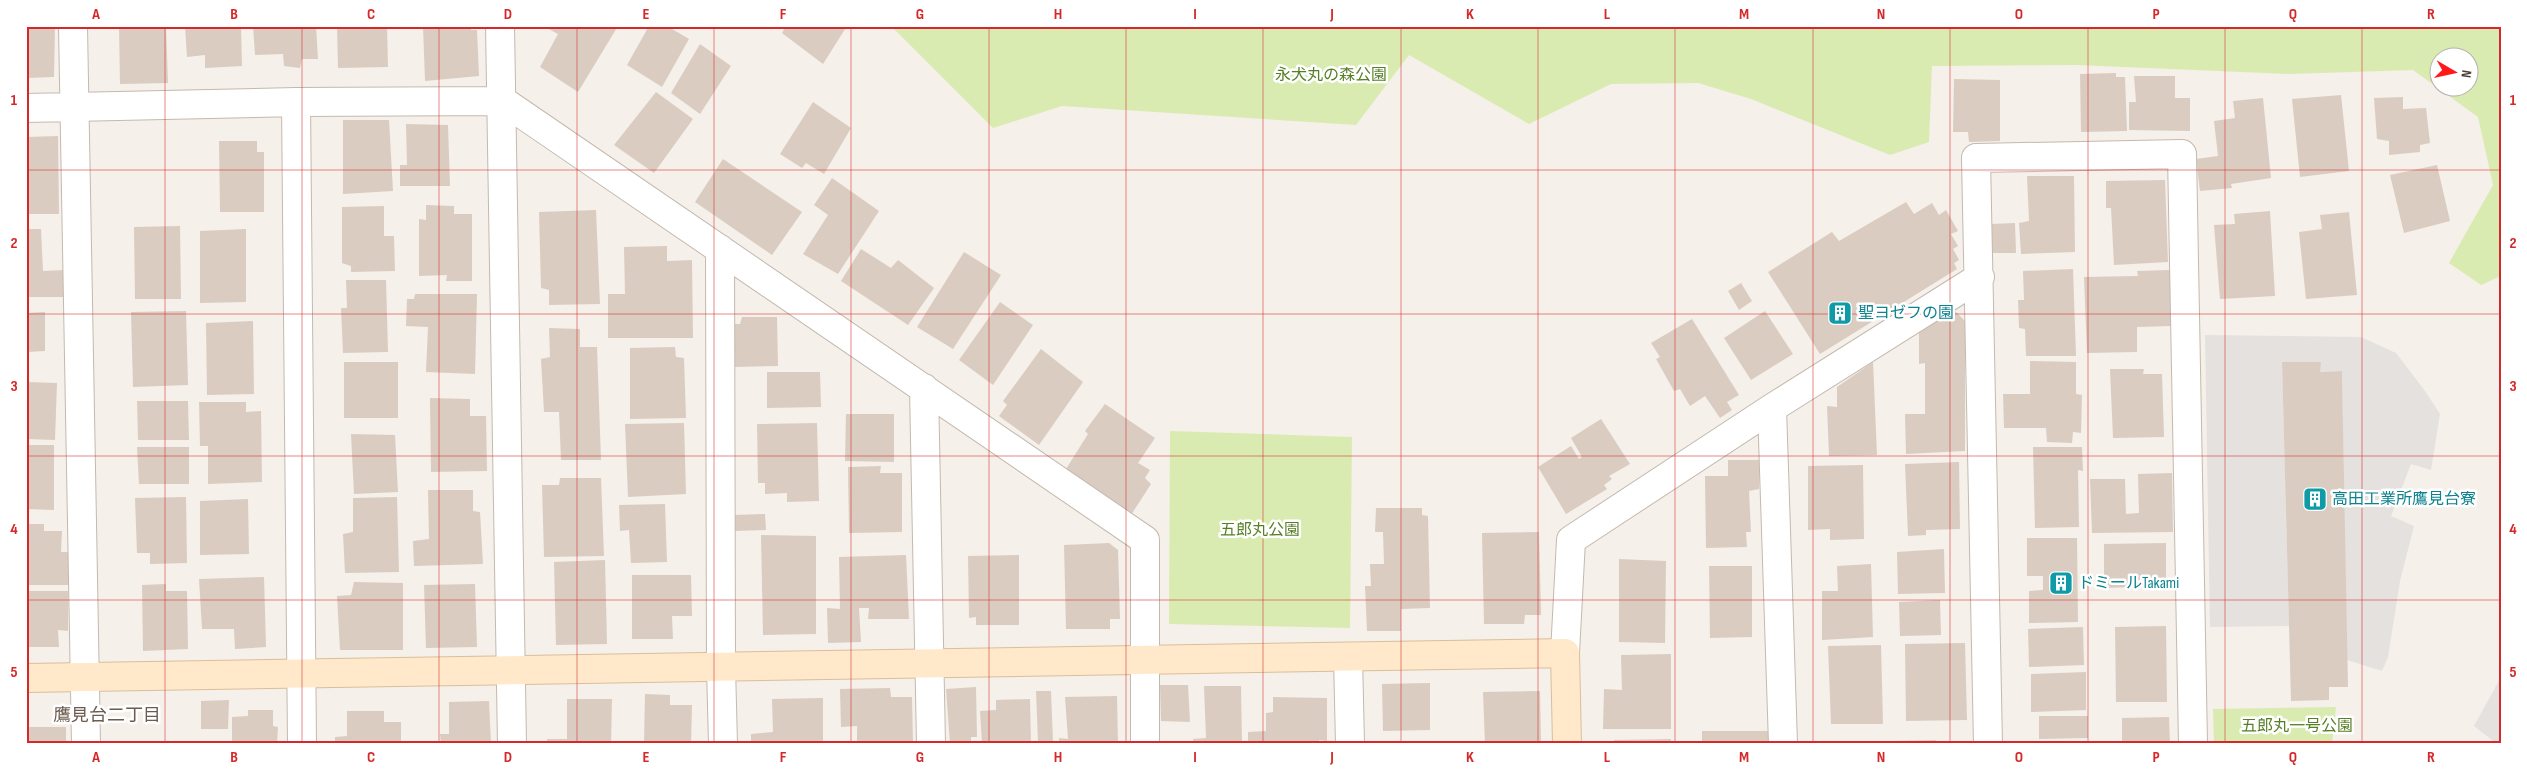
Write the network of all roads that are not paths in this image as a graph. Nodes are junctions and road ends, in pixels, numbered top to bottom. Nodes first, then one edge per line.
1 (73, 26) edge
2 (500, 26) edge
3 (503, 101) junction
4 (296, 102) junction
5 (75, 107) junction
6 (26, 108) edge
7 (720, 248) junction
8 (1980, 276) junction
9 (924, 388) junction
10 (1772, 408) junction
11 (1565, 653) junction
12 (1348, 657) junction
13 (1144, 660) junction
14 (929, 663) junction
15 (721, 667) junction
16 (510, 670) junction
17 (301, 673) junction
18 (83, 677) junction
19 (26, 678) edge
20 (86, 744) edge
21 (302, 744) edge
22 (512, 744) edge
23 (723, 744) edge
24 (931, 744) edge
25 (1145, 744) edge
26 (1350, 744) edge
27 (1567, 744) edge
28 (1783, 744) edge
29 (1988, 744) edge
30 (2193, 744) edge

1 - 5 street
2 - 3 street
3 - 4 street
3 - 7 street
3 - 16 street
4 - 5 street
4 - 17 street
5 - 6 street
5 - 18 street
7 - 9 street
7 - 15 street
8 - 10 street
8 - 29 street
8 - 30 street
9 - 13 street
9 - 14 street
10 - 11 street
10 - 28 street
11 - 12 street
11 - 27 street
12 - 13 street
12 - 26 street
13 - 14 street
13 - 25 street
14 - 15 street
14 - 24 street
15 - 16 street
15 - 23 street
16 - 17 street
16 - 22 street
17 - 18 street
17 - 21 street
18 - 19 street
18 - 20 street

